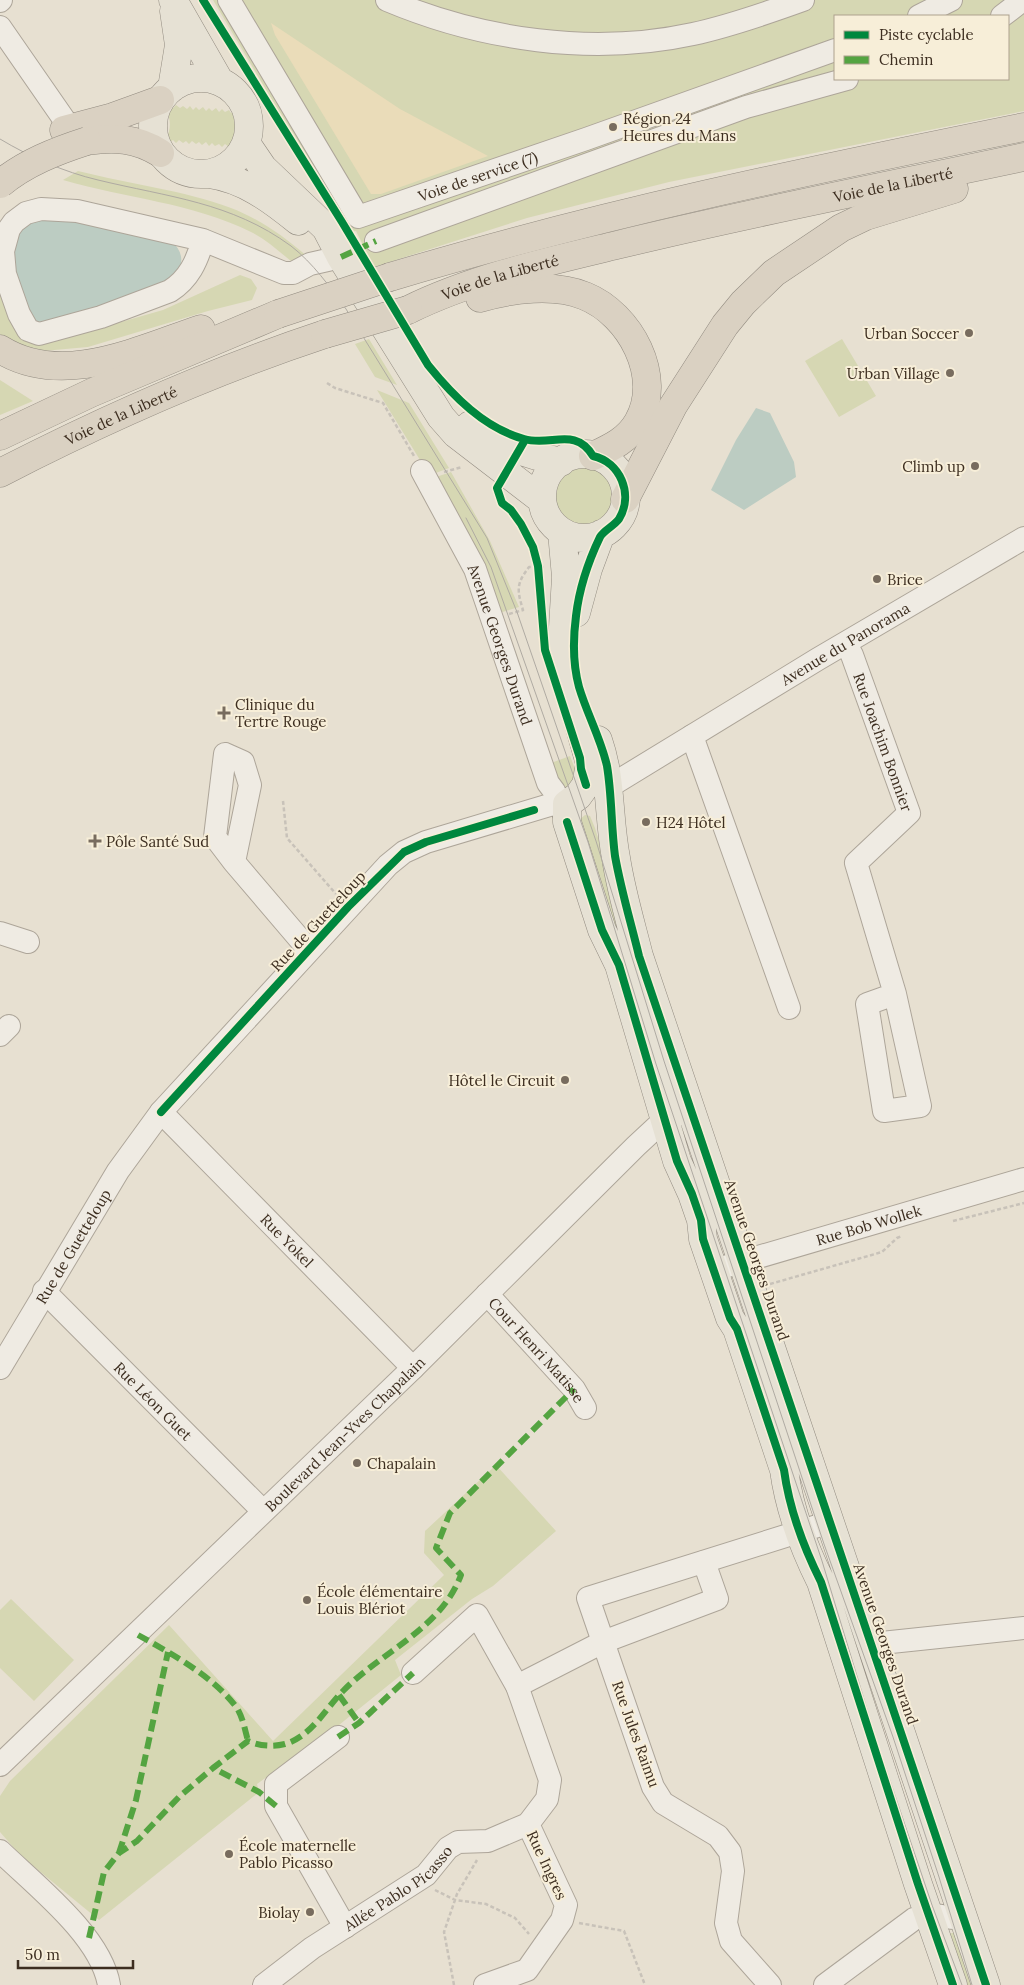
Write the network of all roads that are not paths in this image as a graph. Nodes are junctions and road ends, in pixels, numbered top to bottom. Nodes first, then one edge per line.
1 (172, 0) edge
2 (229, 0) edge
3 (387, 0) edge
4 (803, 0) edge
5 (951, 0) edge
6 (1023, 0) edge
7 (921, 15) edge
8 (1003, 15) edge
9 (1024, 21) edge
10 (1009, 24) edge
11 (0, 26) edge
12 (834, 50) edge
13 (843, 80) edge
14 (220, 82) junction
15 (166, 94) junction
16 (1024, 127) edge
17 (73, 133) junction
18 (246, 143) junction
19 (160, 153) junction
20 (1024, 157) edge
21 (0, 162) edge
22 (1024, 172) edge
23 (210, 174) junction
24 (0, 184) edge
25 (203, 240) junction
26 (376, 241) dead end
27 (341, 258) junction
28 (408, 310) junction
29 (278, 314) junction
30 (0, 349) edge
31 (415, 374) junction
32 (0, 436) edge
33 (593, 456) junction
34 (561, 462) junction
35 (0, 473) edge
36 (425, 475) road end
37 (625, 499) junction
38 (542, 500) junction
39 (562, 532) junction
40 (601, 534) junction
41 (1024, 538) edge
42 (846, 644) junction
43 (692, 736) junction
44 (597, 738) junction
45 (668, 751) junction
46 (590, 764) junction
47 (610, 786) junction
48 (566, 808) junction
49 (616, 859) junction
50 (234, 862) dead end
51 (0, 933) edge
52 (28, 942) dead end
53 (309, 950) junction
54 (895, 994) junction
55 (789, 1008) dead end
56 (692, 1109) junction
57 (161, 1112) junction
58 (664, 1120) junction
59 (1024, 1179) edge
60 (743, 1262) junction
61 (714, 1270) junction
62 (44, 1291) junction
63 (487, 1294) junction
64 (0, 1368) edge
65 (413, 1368) junction
66 (586, 1408) dead end
67 (263, 1511) junction
68 (830, 1522) junction
69 (801, 1532) junction
70 (704, 1562) junction
71 (1024, 1628) edge
72 (603, 1642) junction
73 (872, 1644) junction
74 (413, 1673) dead end
75 (517, 1686) junction
76 (338, 1737) dead end
77 (0, 1765) edge
78 (528, 1824) junction
79 (0, 1851) edge
80 (928, 1913) junction
81 (964, 1918) junction
82 (344, 1927) junction
83 (109, 1985) edge
84 (264, 1985) edge
85 (485, 1985) edge
86 (770, 1985) edge
87 (825, 1985) edge
88 (954, 1985) edge
89 (986, 1985) edge

1 - 14 main road
1 - 15 main road
2 - 12 street, Voie de service (7)
3 - 4 street
5 - 7 street
6 - 8 street
9 - 10 street
11 - 17 street
13 - 26 street
14 - 15 main road
14 - 18 main road
15 - 17 highway
15 - 19 main road
16 - 29 highway, Voie de la Liberté, bridge
17 - 19 highway
17 - 21 highway
17 - 24 highway, bridge
18 - 23 main road
18 - 27 main road
19 - 23 main road
20 - 28 highway, Voie de la Liberté
22 - 37 highway
23 - 27 main road
25 - 25 street
25 - 27 street
27 - 31 main road
28 - 33 highway
28 - 35 highway, Voie de la Liberté, bridge
29 - 30 highway
29 - 32 highway, Voie de la Liberté
31 - 34 main road
31 - 38 main road
33 - 34 main road
33 - 37 main road
34 - 38 main road
36 - 48 street, Avenue Georges Durand
37 - 40 main road
38 - 39 main road
39 - 40 main road
39 - 46 main road
40 - 44 main road, Avenue Georges Durand
41 - 42 street, Avenue du Panorama
42 - 43 street, Avenue du Panorama
42 - 54 street, Rue Joachim Bonnier
43 - 45 street, Avenue du Panorama
43 - 55 street
44 - 45 street, Avenue du Panorama
44 - 47 main road, Avenue Georges Durand
45 - 47 street, Avenue du Panorama
46 - 47 street
46 - 48 main road
47 - 49 main road, Avenue Georges Durand
48 - 49 main road
48 - 53 street, Rue de Guetteloup
48 - 58 main road, Avenue Georges Durand
49 - 56 main road, Avenue Georges Durand
50 - 53 street
51 - 52 street
53 - 57 street, Rue de Guetteloup
54 - 54 street, Rue Joachim Bonnier
56 - 58 street, Boulevard Jean-Yves Chapalain
56 - 60 main road, Avenue Georges Durand
57 - 62 street, Rue de Guetteloup
57 - 65 street, Rue Yokel
58 - 61 main road, Avenue Georges Durand
58 - 63 street, Boulevard Jean-Yves Chapalain
59 - 60 street, Rue Bob Wollek
60 - 61 street, Rue Bob Wollek
60 - 68 main road, Avenue Georges Durand
61 - 69 main road, Avenue Georges Durand
62 - 64 street, Rue de Guetteloup
62 - 67 street, Rue Léon Guet
63 - 65 street, Boulevard Jean-Yves Chapalain
63 - 66 street, Cour Henri Matisse
65 - 67 street, Boulevard Jean-Yves Chapalain
67 - 77 street, Boulevard Jean-Yves Chapalain
68 - 69 street, Rue Jules Raimu
68 - 73 main road, Avenue Georges Durand
69 - 70 street, Rue Jules Raimu
69 - 80 main road, Avenue Georges Durand
70 - 72 street
70 - 72 street, Rue Jules Raimu
71 - 73 street
72 - 75 street
72 - 86 street, Rue Jules Raimu
73 - 81 main road, Avenue Georges Durand
74 - 75 street, Allée Pablo Picasso
75 - 78 street, Allée Pablo Picasso
76 - 82 street
78 - 82 street, Allée Pablo Picasso
78 - 85 street, Rue Ingres
79 - 83 street
80 - 81 street
80 - 87 street
80 - 88 main road, Avenue Georges Durand
81 - 89 main road, Avenue Georges Durand
82 - 84 street, Allée Pablo Picasso

